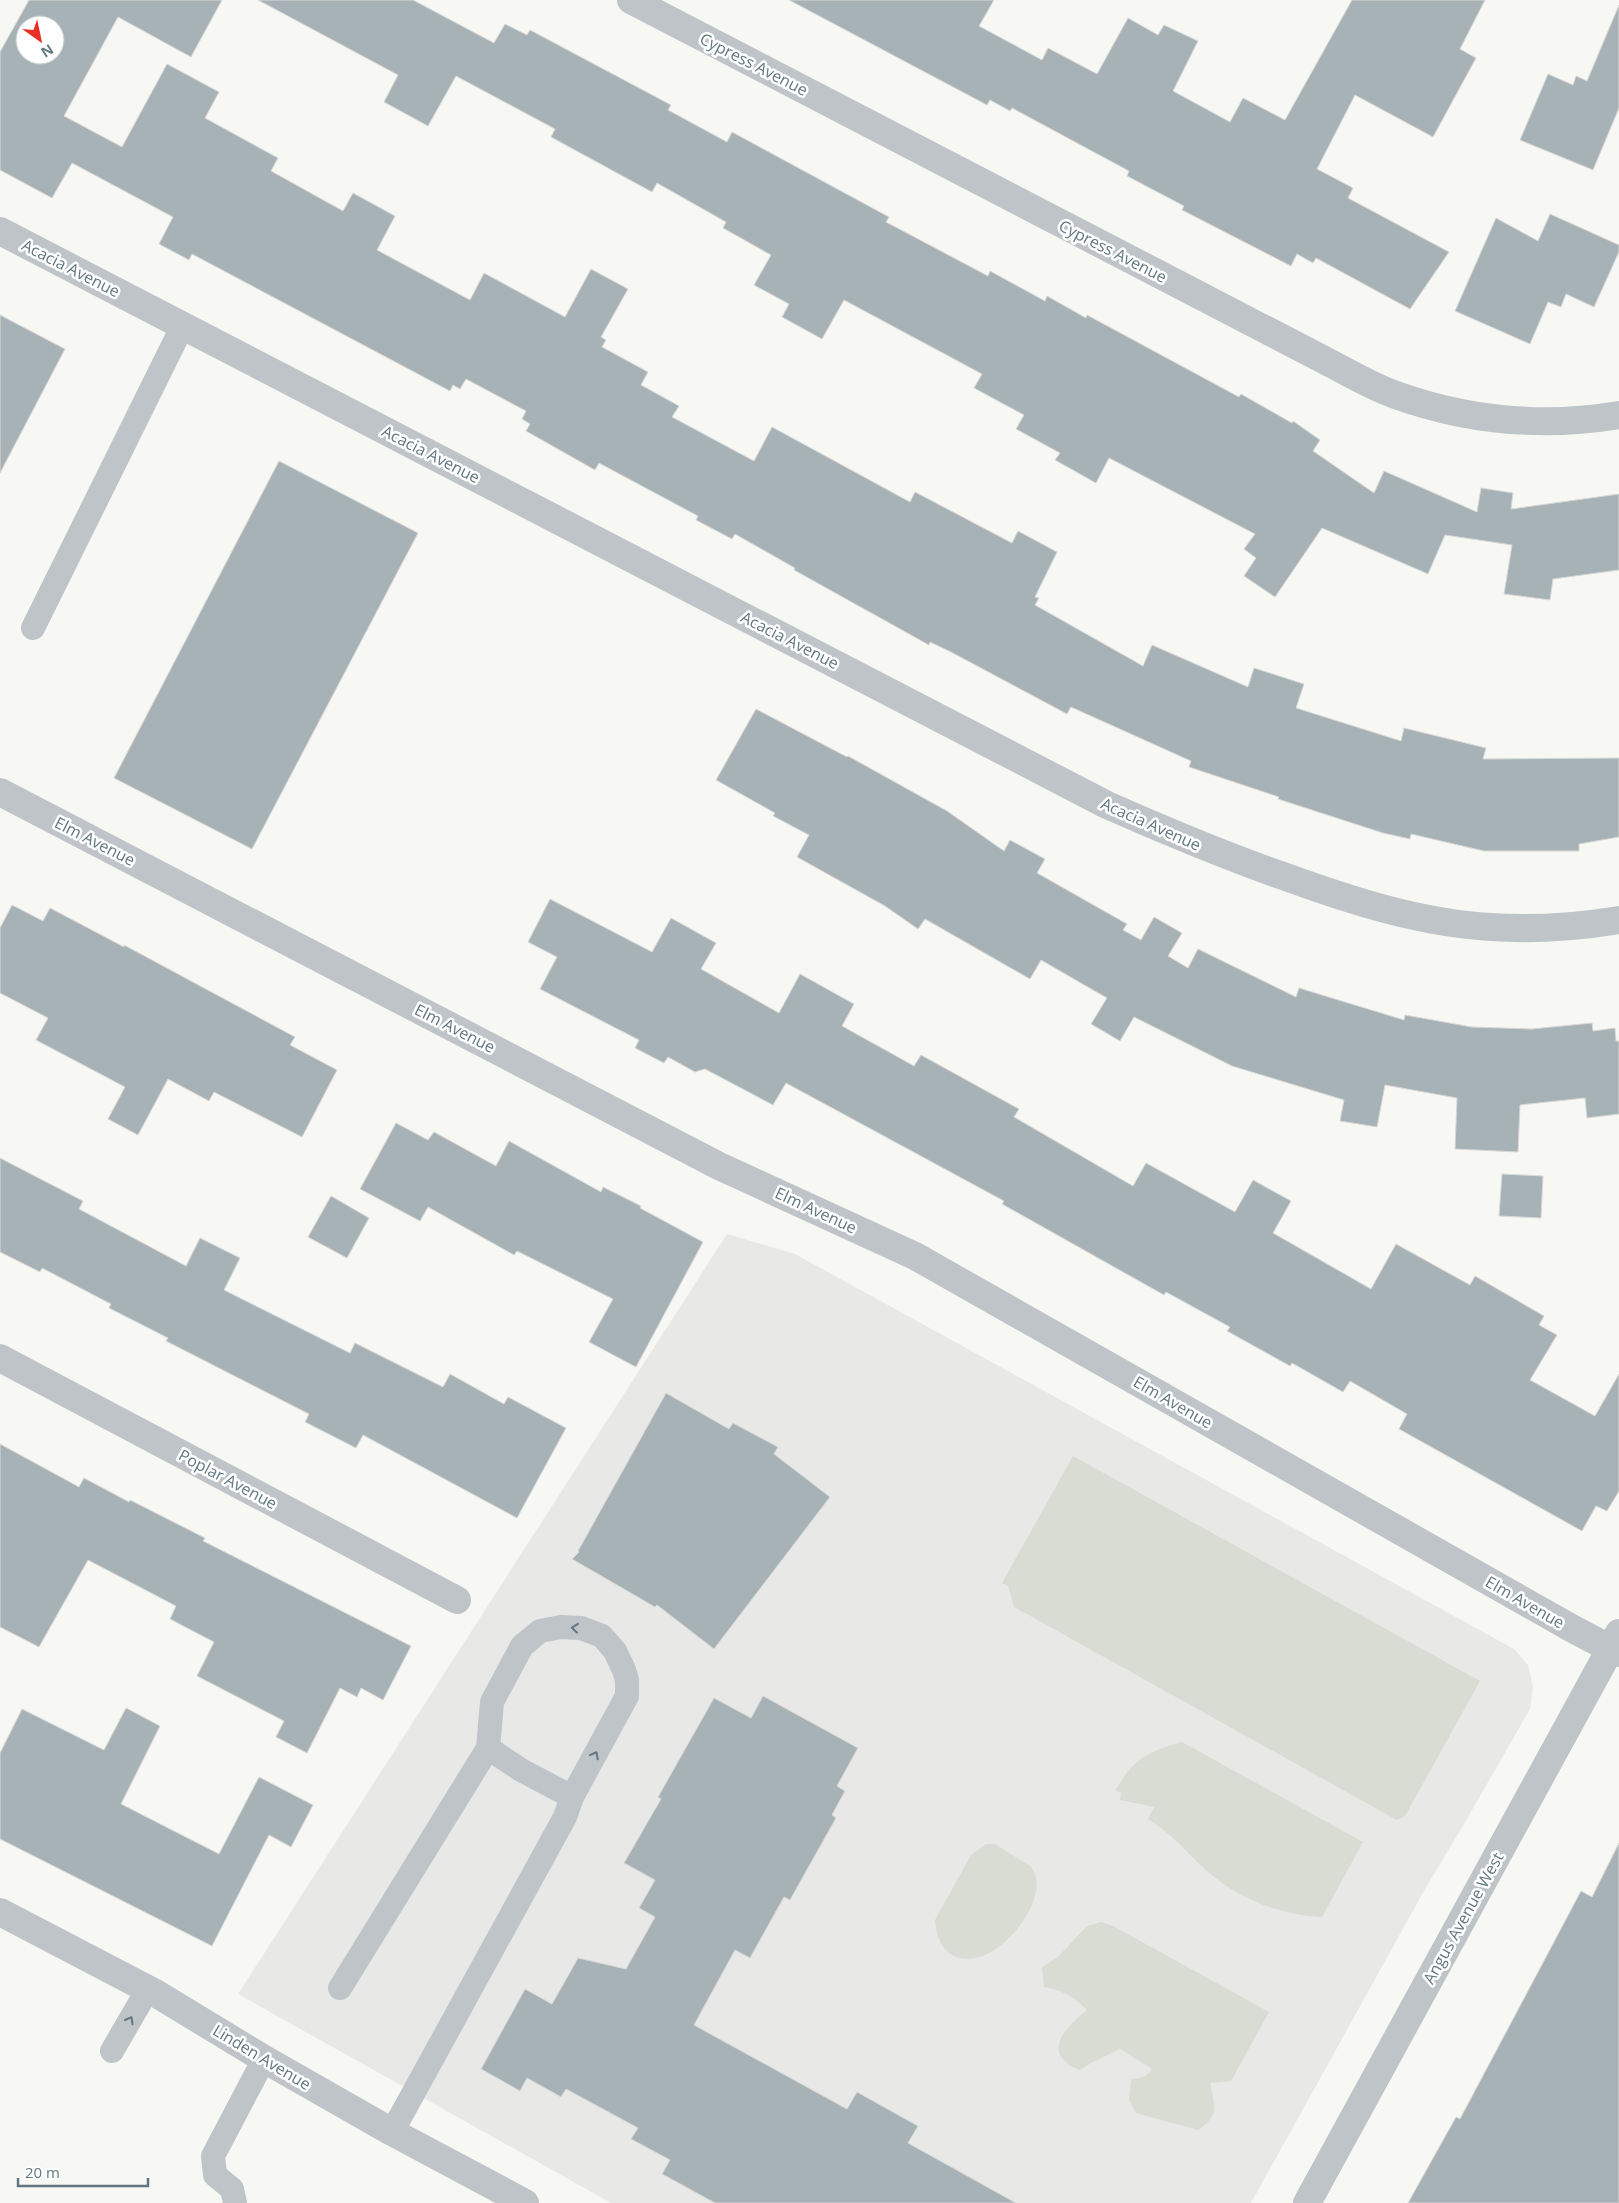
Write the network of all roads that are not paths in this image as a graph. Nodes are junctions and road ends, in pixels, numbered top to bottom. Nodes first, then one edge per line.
1 (630, 0) edge
2 (0, 231) edge
3 (183, 325) junction
4 (1619, 415) edge
5 (33, 628) dead end
6 (0, 792) edge
7 (1619, 920) edge
8 (0, 1358) edge
9 (457, 1600) dead end
10 (1616, 1645) edge
11 (488, 1748) junction
12 (572, 1797) junction
13 (0, 1912) edge
14 (148, 1988) junction
15 (340, 1988) dead end
16 (112, 2051) dead end
17 (264, 2059) junction
18 (392, 2132) junction
19 (235, 2203) edge
20 (525, 2203) edge
21 (1307, 2203) edge

1 - 4 street, Cypress Avenue
2 - 3 street, Acacia Avenue
3 - 5 lane
3 - 7 street, Acacia Avenue
6 - 10 street, Elm Avenue
8 - 9 street, Poplar Avenue
10 - 21 street, Angus Avenue West
11 - 12 lane
12 -> 11 lane
11 - 15 lane
12 - 18 lane
13 - 14 street, Linden Avenue
16 -> 14 lane
14 - 17 street, Linden Avenue
17 - 18 street, Linden Avenue
17 - 19 lane
18 - 20 street, Linden Avenue

